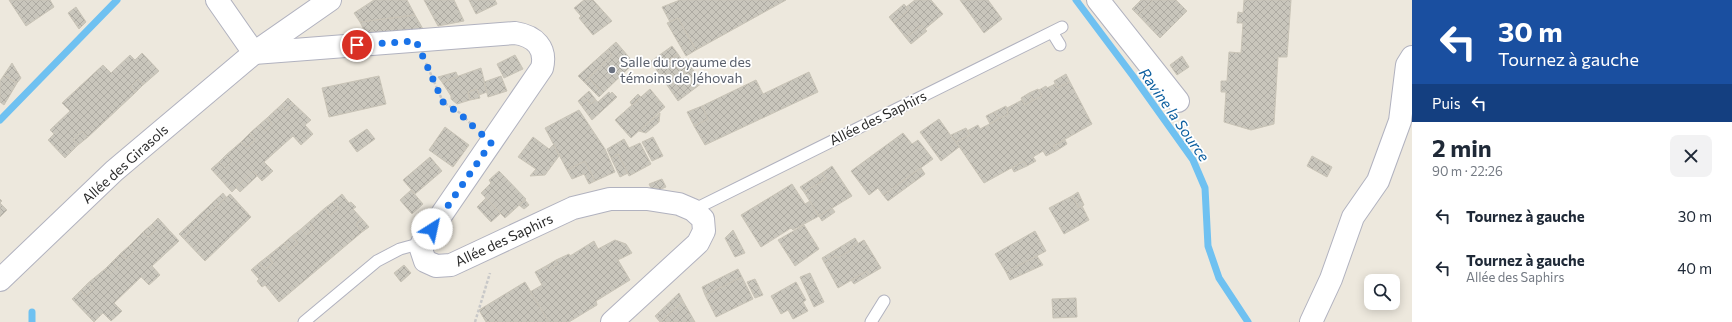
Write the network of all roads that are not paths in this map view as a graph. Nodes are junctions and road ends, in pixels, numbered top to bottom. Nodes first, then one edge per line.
1 (217, 0) edge
2 (330, 0) edge
3 (1098, 0) edge
4 (1060, 45) dead end
5 (254, 53) junction
6 (1412, 57) edge
7 (1178, 102) dead end
8 (693, 210) junction
9 (422, 243) junction
10 (0, 280) edge
11 (884, 300) dead end
12 (304, 322) edge
13 (612, 322) edge
14 (871, 322) edge
15 (1311, 322) edge

1 - 5 street
2 - 5 street, Allée des Girasols
3 - 7 street
4 - 8 lane, Allée des Saphirs
5 - 9 street
5 - 10 street, Allée des Girasols
6 - 15 street
8 - 9 street, Allée des Saphirs
8 - 13 street
9 - 12 lane
11 - 14 lane

